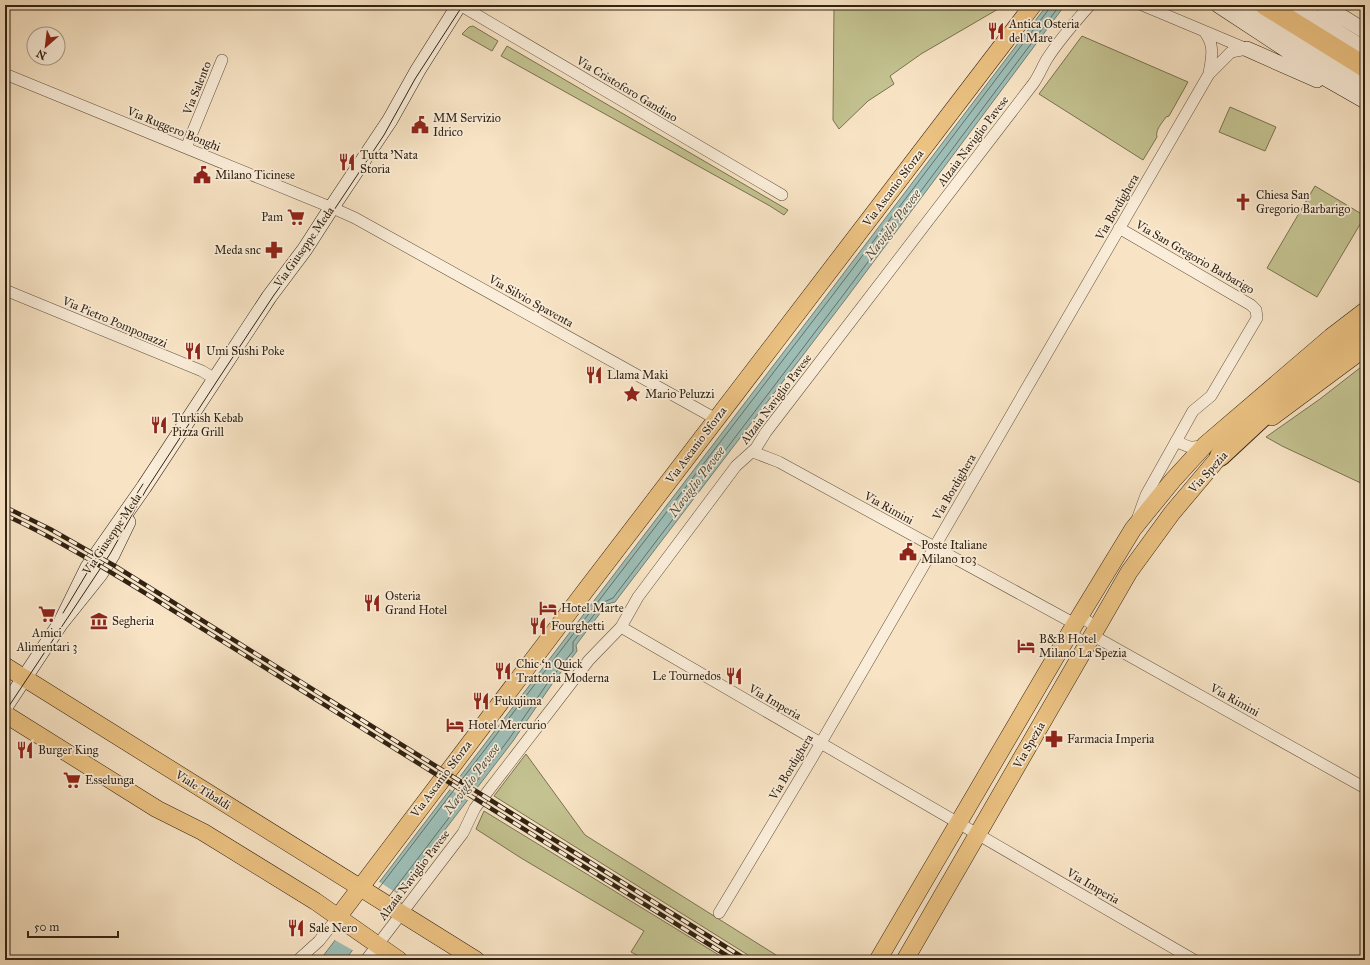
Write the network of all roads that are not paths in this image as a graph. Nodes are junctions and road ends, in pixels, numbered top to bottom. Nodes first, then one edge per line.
1 (460, 5) edge
2 (1034, 5) edge
3 (1090, 5) edge
4 (1142, 5) edge
5 (1218, 5) edge
6 (1236, 5) edge
7 (1265, 5) edge
8 (1295, 5) edge
9 (1323, 5) edge
10 (1336, 5) edge
11 (1204, 30) junction
12 (1362, 30) edge
13 (1247, 49) junction
14 (1365, 49) edge
15 (222, 60) dead end
16 (1365, 67) edge
17 (5, 74) edge
18 (1209, 74) junction
19 (1333, 83) junction
20 (1365, 86) edge
21 (1365, 101) edge
22 (186, 148) junction
23 (782, 195) dead end
24 (332, 207) junction
25 (1120, 228) junction
26 (5, 290) edge
27 (1256, 310) joint
28 (1365, 311) edge
29 (1365, 329) edge
30 (1365, 348) edge
31 (215, 379) junction
32 (716, 419) junction
33 (1176, 441) junction
34 (1213, 450) junction
35 (753, 452) junction
36 (1133, 529) junction
37 (934, 547) junction
38 (1074, 624) junction
39 (621, 627) junction
40 (1092, 635) junction
41 (5, 666) edge
42 (24, 678) junction
43 (5, 707) edge
44 (5, 714) edge
45 (820, 743) junction
46 (1365, 788) edge
47 (958, 823) junction
48 (978, 835) junction
49 (364, 889) junction
50 (397, 911) junction
51 (719, 913) dead end
52 (341, 920) junction
53 (373, 943) junction
54 (298, 960) edge
55 (366, 960) edge
56 (399, 960) edge
57 (476, 960) edge
58 (878, 960) edge
59 (905, 960) edge
60 (1194, 960) edge

1 - 23 street, Via Cristoforo Gandino
1 - 24 street, Via Giuseppe Meda
2 - 32 main road, Via Ascanio Sforza
3 - 35 street, Alzaia Naviglio Pavese
4 - 11 street
5 - 19 street
6 - 20 street
7 - 16 highway
8 - 14 street
9 - 12 street
10 - 12 street
11 - 13 street
11 - 18 street, Via Bordighera
13 - 18 street, Via Bordighera
13 - 19 street
15 - 22 street, Via Salento
17 - 22 street, Via Ruggero Bonghi
18 - 25 street, Via Bordighera
19 - 21 street
22 - 24 street, Via Ruggero Bonghi
24 - 31 street, Via Giuseppe Meda
24 - 32 street, Via Silvio Spaventa
25 - 27 street, Via San Gregorio Barbarigo
25 - 37 street, Via Bordighera
26 - 31 street, Via Pietro Pomponazzi
27 - 33 street, Via Spezia
28 - 34 main road, Via Spezia
29 - 34 highway
30 - 34 main road, Via Spezia
31 - 42 street, Via Giuseppe Meda
32 - 49 main road, Via Ascanio Sforza
33 - 34 street, Via Spezia
33 - 36 street, Via Spezia
34 - 36 main road, Via Spezia
34 - 40 main road, Via Spezia
35 - 37 street, Via Rimini
35 - 39 street, Alzaia Naviglio Pavese
36 - 38 main road, Via Spezia
37 - 38 street, Via Rimini
37 - 45 street, Via Bordighera
38 - 40 street
38 - 47 main road, Via Spezia
39 - 45 street, Via Imperia
39 - 50 street, Alzaia Naviglio Pavese
40 - 46 street, Via Rimini
40 - 48 main road, Via Spezia
41 - 42 main road, Viale Tibaldi
42 - 43 street, Via Giuseppe Meda
42 - 49 main road, Viale Tibaldi
44 - 52 main road
45 - 47 street, Via Imperia
45 - 51 street, Via Bordighera
47 - 48 street
47 - 58 main road, Via Spezia
48 - 59 main road, Via Spezia
48 - 60 street, Via Imperia
49 - 50 main road, Viale Tibaldi
49 - 52 main road, Via Ascanio Sforza
50 - 53 street, Alzaia Naviglio Pavese
50 - 57 main road, Viale Tibaldi
52 - 53 main road
52 - 54 street
53 - 55 street, Alzaia Naviglio Pavese
53 - 56 main road

